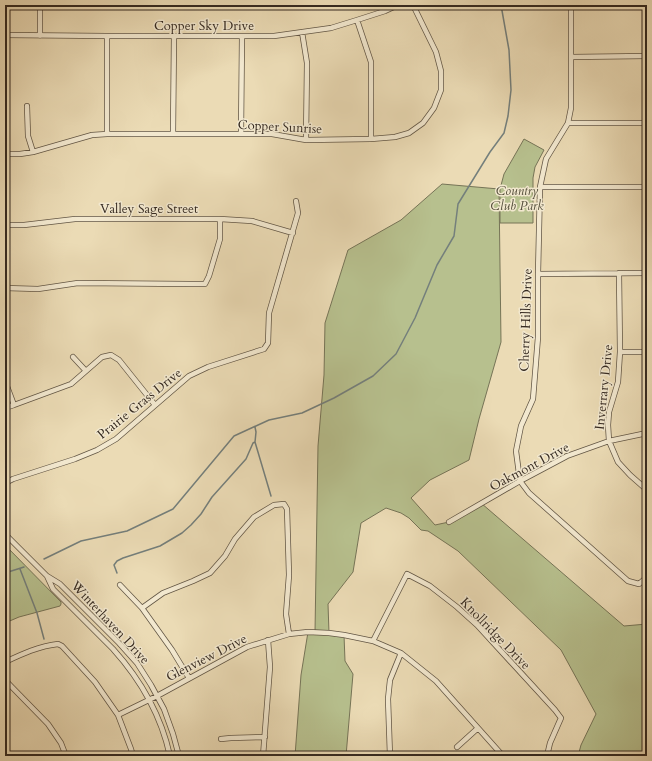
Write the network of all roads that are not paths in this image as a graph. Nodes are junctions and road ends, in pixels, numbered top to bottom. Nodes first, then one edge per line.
1 (40, 5) edge
2 (398, 5) edge
3 (413, 5) edge
4 (571, 5) edge
5 (358, 20) junction
6 (302, 32) junction
7 (5, 35) edge
8 (40, 36) junction
9 (107, 36) junction
10 (174, 36) junction
11 (242, 36) junction
12 (571, 56) junction
13 (647, 56) edge
14 (27, 106) dead end
15 (568, 123) junction
16 (647, 123) edge
17 (106, 134) junction
18 (173, 134) junction
19 (241, 134) junction
20 (306, 140) junction
21 (371, 140) junction
22 (33, 152) junction
23 (5, 154) edge
24 (540, 187) junction
25 (647, 187) edge
26 (296, 201) dead end
27 (220, 219) junction
28 (5, 225) edge
29 (292, 233) junction
30 (619, 273) junction
31 (647, 273) edge
32 (538, 274) junction
33 (5, 288) edge
34 (620, 352) junction
35 (647, 352) edge
36 (73, 357) dead end
37 (86, 371) junction
38 (5, 380) edge
39 (14, 405) junction
40 (155, 405) junction
41 (5, 408) edge
42 (647, 433) edge
43 (609, 441) junction
44 (520, 481) junction
45 (5, 484) edge
46 (647, 490) edge
47 (449, 522) dead end
48 (5, 534) edge
49 (47, 576) junction
50 (647, 577) edge
51 (120, 585) dead end
52 (142, 608) junction
53 (289, 634) junction
54 (268, 640) junction
55 (373, 641) junction
56 (401, 653) junction
57 (5, 662) edge
58 (189, 678) junction
59 (5, 680) edge
60 (157, 696) junction
61 (149, 699) junction
62 (118, 715) junction
63 (478, 728) junction
64 (265, 737) junction
65 (221, 739) dead end
66 (457, 747) dead end
67 (66, 756) edge
68 (133, 756) edge
69 (170, 756) edge
70 (179, 756) edge
71 (263, 756) edge
72 (390, 756) edge
73 (503, 756) edge
74 (547, 756) edge

1 - 8 street
2 - 5 street, Copper Sky Drive
3 - 21 street, Copper Sunrise
4 - 12 street, Cherry Hills Drive
5 - 6 street, Copper Sky Drive
5 - 21 street
6 - 11 street, Copper Sky Drive
6 - 20 street
7 - 8 street, Copper Sky Drive
8 - 9 street, Copper Sky Drive
9 - 10 street, Copper Sky Drive
9 - 17 street
10 - 11 street, Copper Sky Drive
10 - 18 street
11 - 19 street
12 - 13 street
12 - 15 street, Cherry Hills Drive
14 - 22 street
15 - 16 street
15 - 24 street, Cherry Hills Drive
17 - 18 street, Copper Sunrise
17 - 22 street, Copper Sunrise
18 - 19 street, Copper Sunrise
19 - 20 street, Copper Sunrise
20 - 21 street, Copper Sunrise
22 - 23 street, Copper Sunrise
24 - 25 street
24 - 32 street, Cherry Hills Drive
26 - 29 street
27 - 28 street, Valley Sage Street
27 - 29 street, Valley Sage Street
27 - 33 street
29 - 40 street, Prairie Grass Drive
30 - 31 street
30 - 32 street
30 - 34 street, Inverrary Drive
32 - 44 street, Cherry Hills Drive
34 - 35 street
34 - 43 street, Inverrary Drive
36 - 37 street
37 - 39 street
37 - 40 street
38 - 39 street
39 - 41 street
40 - 45 street, Prairie Grass Drive
42 - 43 street, Oakmont Drive
43 - 44 street, Oakmont Drive
43 - 46 street, Inverrary Drive
44 - 47 street, Oakmont Drive
44 - 50 street
48 - 49 street, Winterhaven Drive
49 - 60 street, Winterhaven Drive
49 - 61 street, Winterhaven Drive
51 - 52 street
52 - 53 street
52 - 58 street
53 - 54 street, Glenview Drive
53 - 55 street, Glenview Drive
54 - 58 street, Glenview Drive
54 - 64 street
55 - 56 street, Glenview Drive
55 - 74 street, Knollridge Drive
56 - 63 street, Glenview Drive
56 - 72 street
57 - 62 street
58 - 60 street, Glenview Drive
59 - 67 street
60 - 61 street, Glenview Drive
60 - 70 street, Winterhaven Drive
61 - 62 street, Glenview Drive
61 - 69 street, Winterhaven Drive
62 - 68 street
63 - 66 street
63 - 73 street, Glenview Drive
64 - 65 street
64 - 71 street

